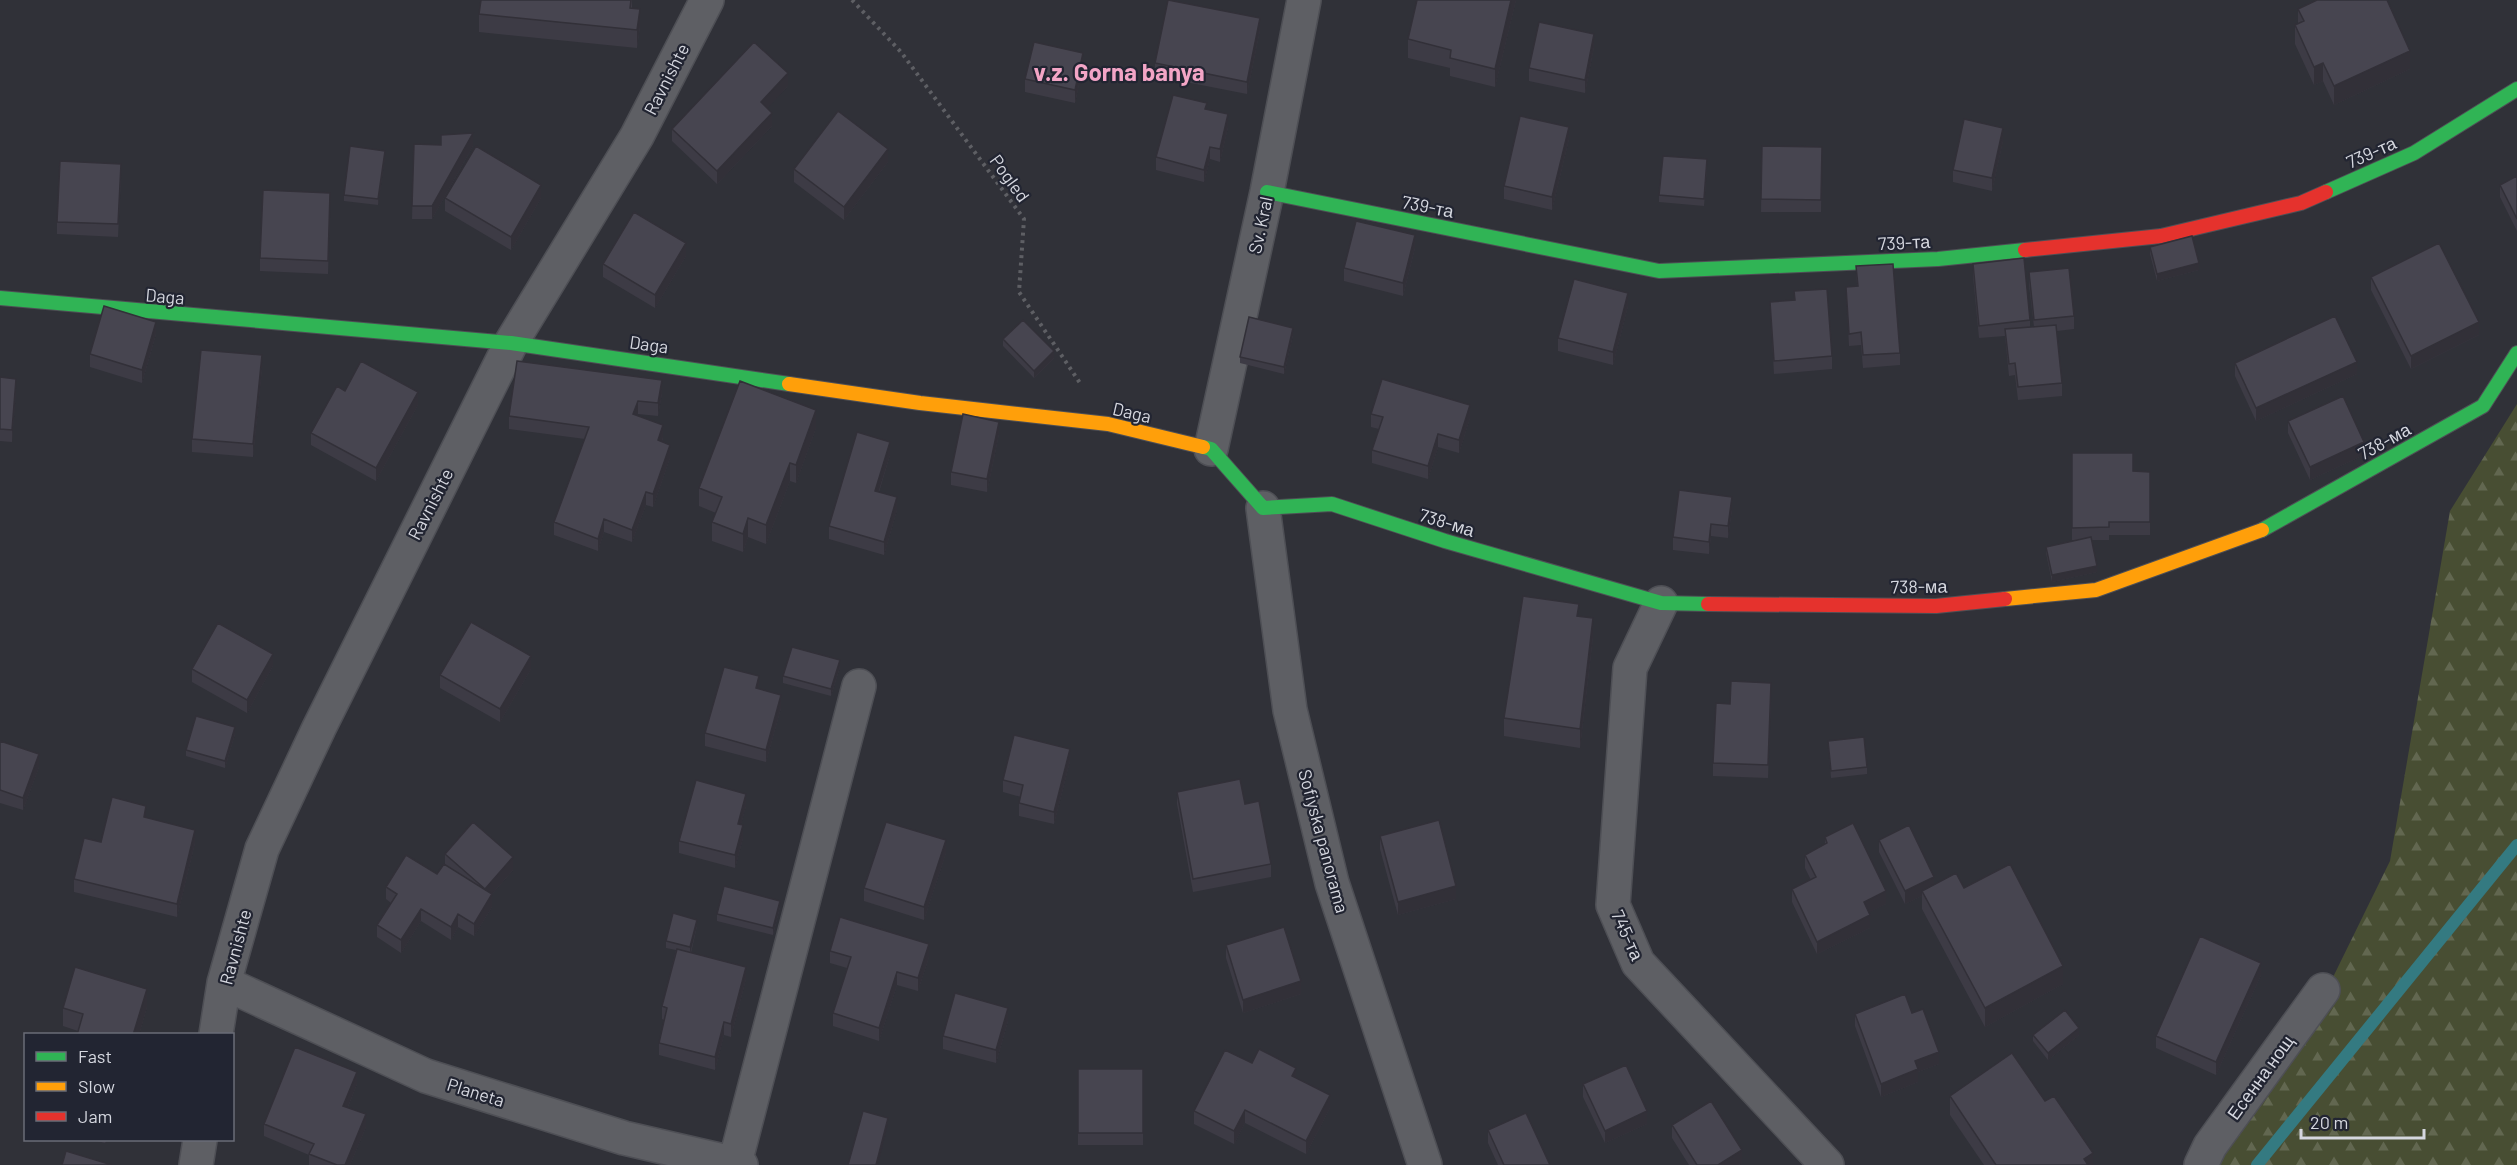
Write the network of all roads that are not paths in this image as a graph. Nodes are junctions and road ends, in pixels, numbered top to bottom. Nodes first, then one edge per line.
1 (707, 0) edge
2 (1304, 0) edge
3 (2517, 89) edge
4 (1267, 192) junction
5 (0, 298) edge
6 (511, 343) junction
7 (2517, 353) edge
8 (1211, 449) junction
9 (1263, 508) junction
10 (1661, 603) junction
11 (859, 686) dead end
12 (224, 983) junction
13 (2323, 990) dead end
14 (216, 1033) edge
15 (200, 1141) edge
16 (738, 1164) edge
17 (196, 1165) edge
18 (1425, 1165) edge
19 (1827, 1165) edge
20 (2201, 1165) edge

1 - 6 street, Ravnishte
2 - 4 street, Sv. Kral
3 - 4 street, 739-та
4 - 8 street, Sv. Kral
5 - 6 street, Daga
6 - 8 street, Daga
6 - 12 street, Ravnishte
7 - 10 street, 738-ма
8 - 9 street
9 - 10 street, 738-ма
9 - 18 street, Sofiyska panorama
10 - 19 street, 745-та
11 - 16 street
12 - 14 street, Ravnishte
12 - 16 street, Planeta
13 - 20 street, Есенна нощ
15 - 17 street

